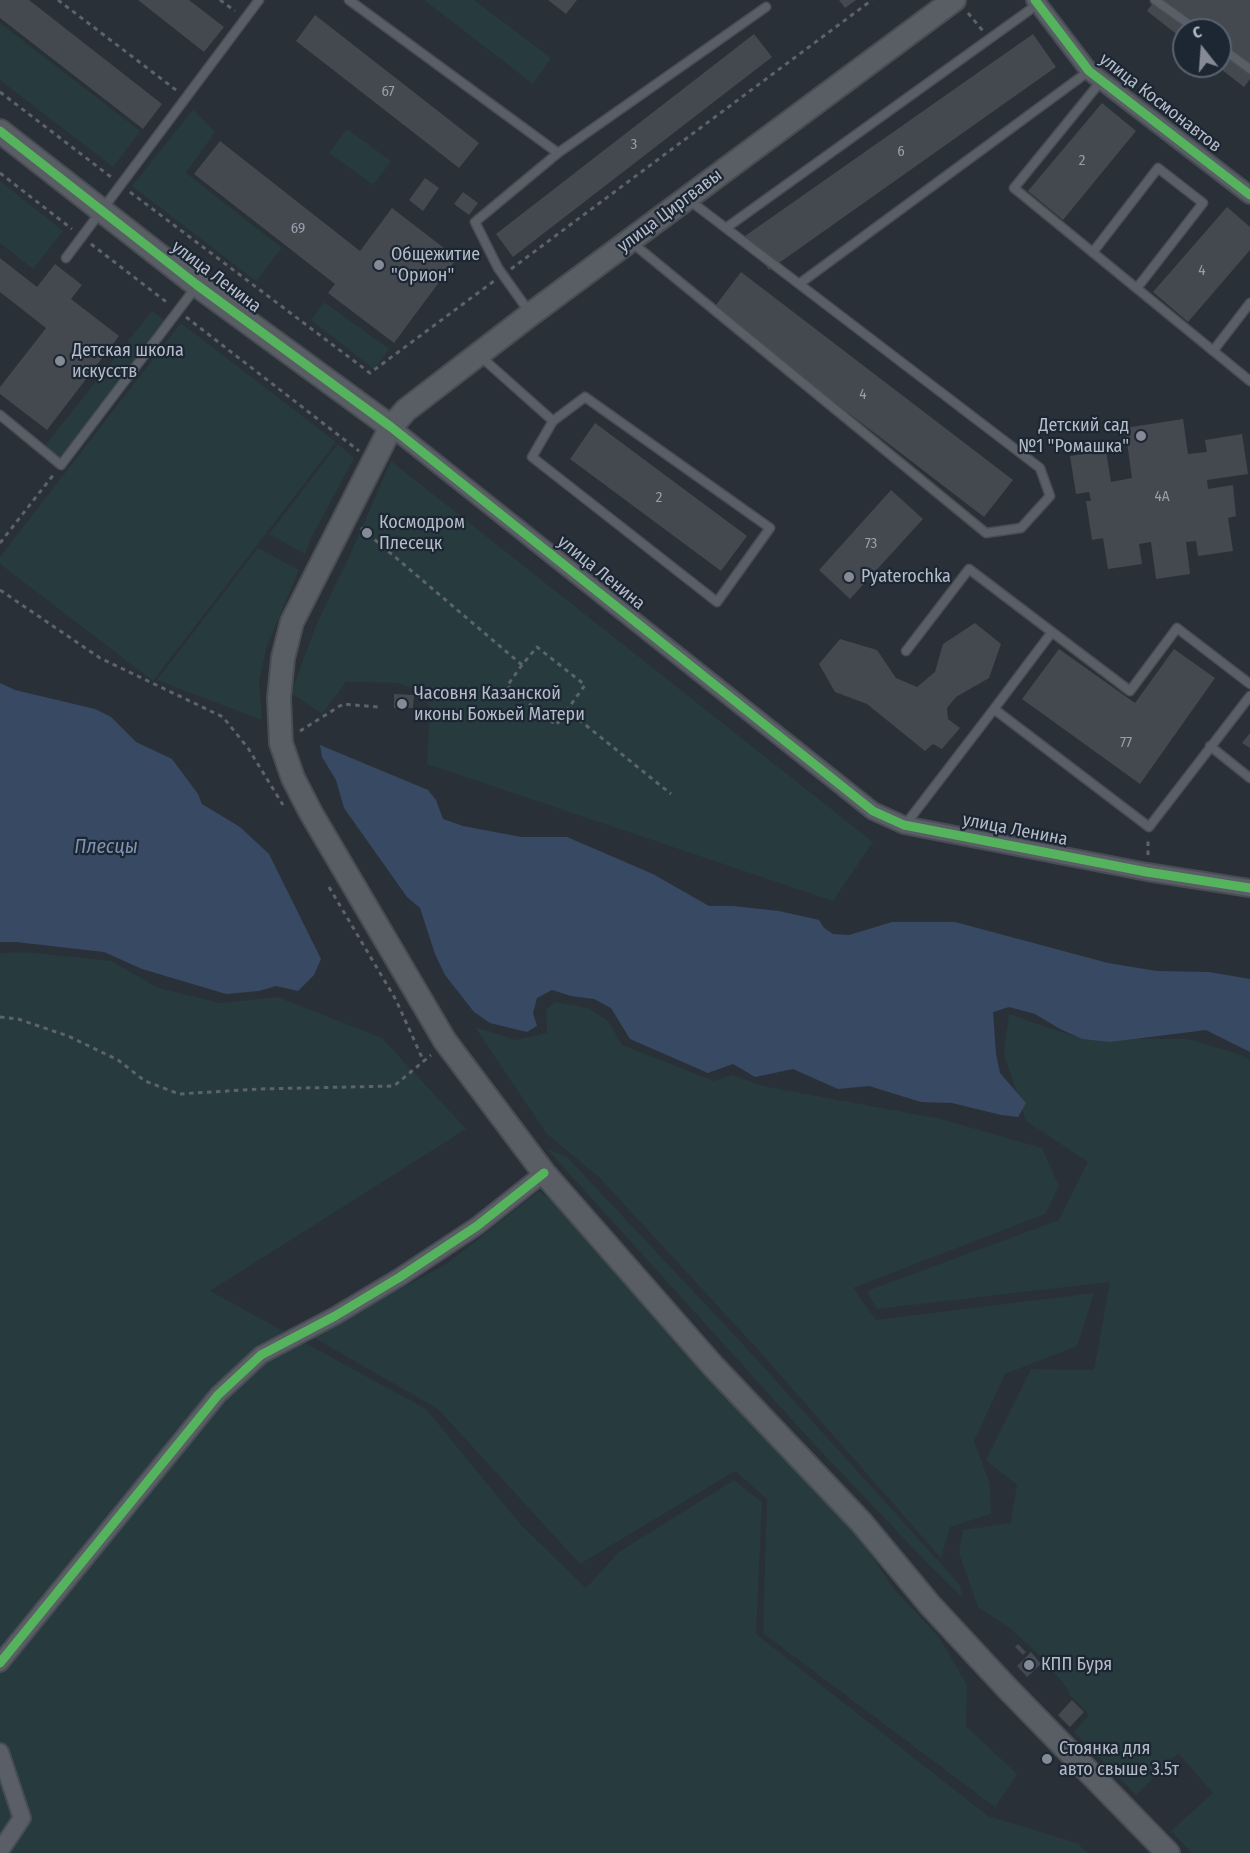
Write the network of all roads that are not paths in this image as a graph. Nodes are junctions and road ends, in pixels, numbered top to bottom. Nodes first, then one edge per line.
1 (259, 0) edge
2 (349, 0) edge
3 (1155, 0) edge
4 (1036, 2) edge
5 (959, 4) edge
6 (766, 7) dead end
7 (1180, 18) edge
8 (1232, 56) edge
9 (1250, 69) edge
10 (1095, 75) junction
11 (0, 131) edge
12 (558, 153) junction
13 (1250, 195) edge
14 (687, 198) junction
15 (102, 209) junction
16 (726, 228) junction
17 (629, 240) junction
18 (1093, 252) junction
19 (66, 258) dead end
20 (799, 284) junction
21 (197, 285) junction
22 (1137, 288) junction
23 (1250, 303) edge
24 (531, 314) junction
25 (1214, 351) junction
26 (478, 354) junction
27 (1250, 381) edge
28 (0, 415) edge
29 (552, 421) junction
30 (391, 427) junction
31 (1052, 632) junction
32 (906, 651) dead end
33 (1250, 684) edge
34 (1250, 696) edge
35 (994, 709) junction
36 (1210, 746) junction
37 (1250, 778) edge
38 (904, 825) junction
39 (1250, 888) edge
40 (544, 1173) junction
41 (0, 1663) edge
42 (0, 1752) edge
43 (0, 1851) edge
44 (1168, 1853) edge

1 - 15 lane
2 - 12 lane
3 - 7 lane
4 - 10 street, улица Космонавтов
4 - 16 lane
5 - 14 main road, улица Циргвавы
6 - 12 lane
8 - 9 lane
10 - 13 street, улица Космонавтов
10 - 18 lane
10 - 20 lane
11 - 15 main road, улица Ленина
12 - 24 lane
14 - 16 lane
14 - 17 main road, улица Циргвавы
15 - 19 lane
15 - 21 main road, улица Ленина
16 - 20 lane
17 - 20 lane
17 - 24 main road, улица Циргвавы
18 - 22 lane
18 - 22 lane
21 - 28 lane
21 - 30 main road, улица Ленина
22 - 25 lane
23 - 25 lane
24 - 26 main road, улица Циргвавы
25 - 27 lane
26 - 29 lane
26 - 30 main road, улица Циргвавы
29 - 29 lane
30 - 38 street, улица Ленина
30 - 40 main road, улица Циргвавы
31 - 32 lane
31 - 33 lane
31 - 35 lane
34 - 36 lane
35 - 36 lane
35 - 38 lane
36 - 37 lane
38 - 39 street, улица Ленина
40 - 41 street
40 - 44 main road, улица Циргвавы
42 - 43 street

